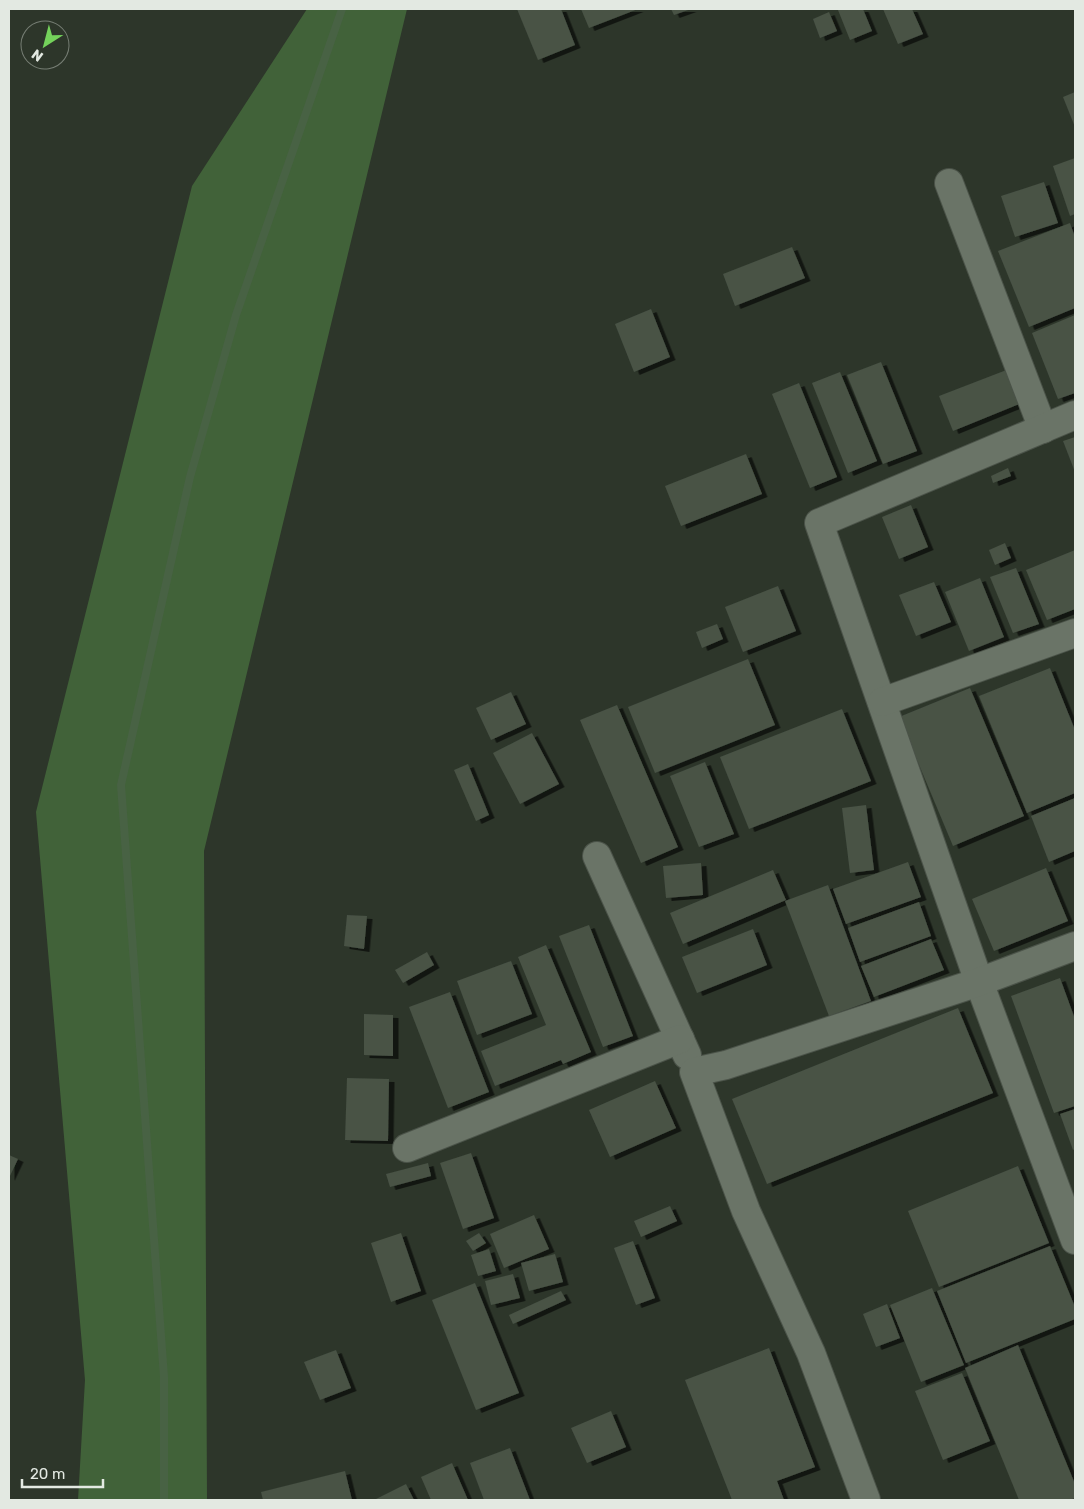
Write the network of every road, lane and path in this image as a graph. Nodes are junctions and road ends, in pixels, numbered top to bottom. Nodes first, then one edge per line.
1 (949, 183) dead end
2 (1075, 415) edge
3 (1043, 429) junction
4 (1075, 633) edge
5 (882, 702) junction
6 (598, 856) dead end
7 (1075, 946) edge
8 (979, 982) junction
9 (680, 1039) junction
10 (694, 1072) junction
11 (407, 1148) dead end
12 (1075, 1240) edge
13 (866, 1500) edge

1 - 3 street
2 - 3 street
3 - 5 street
4 - 5 street
5 - 8 street
6 - 9 street
7 - 8 street
8 - 10 street
8 - 12 street
9 - 10 street
9 - 11 street
10 - 13 street

